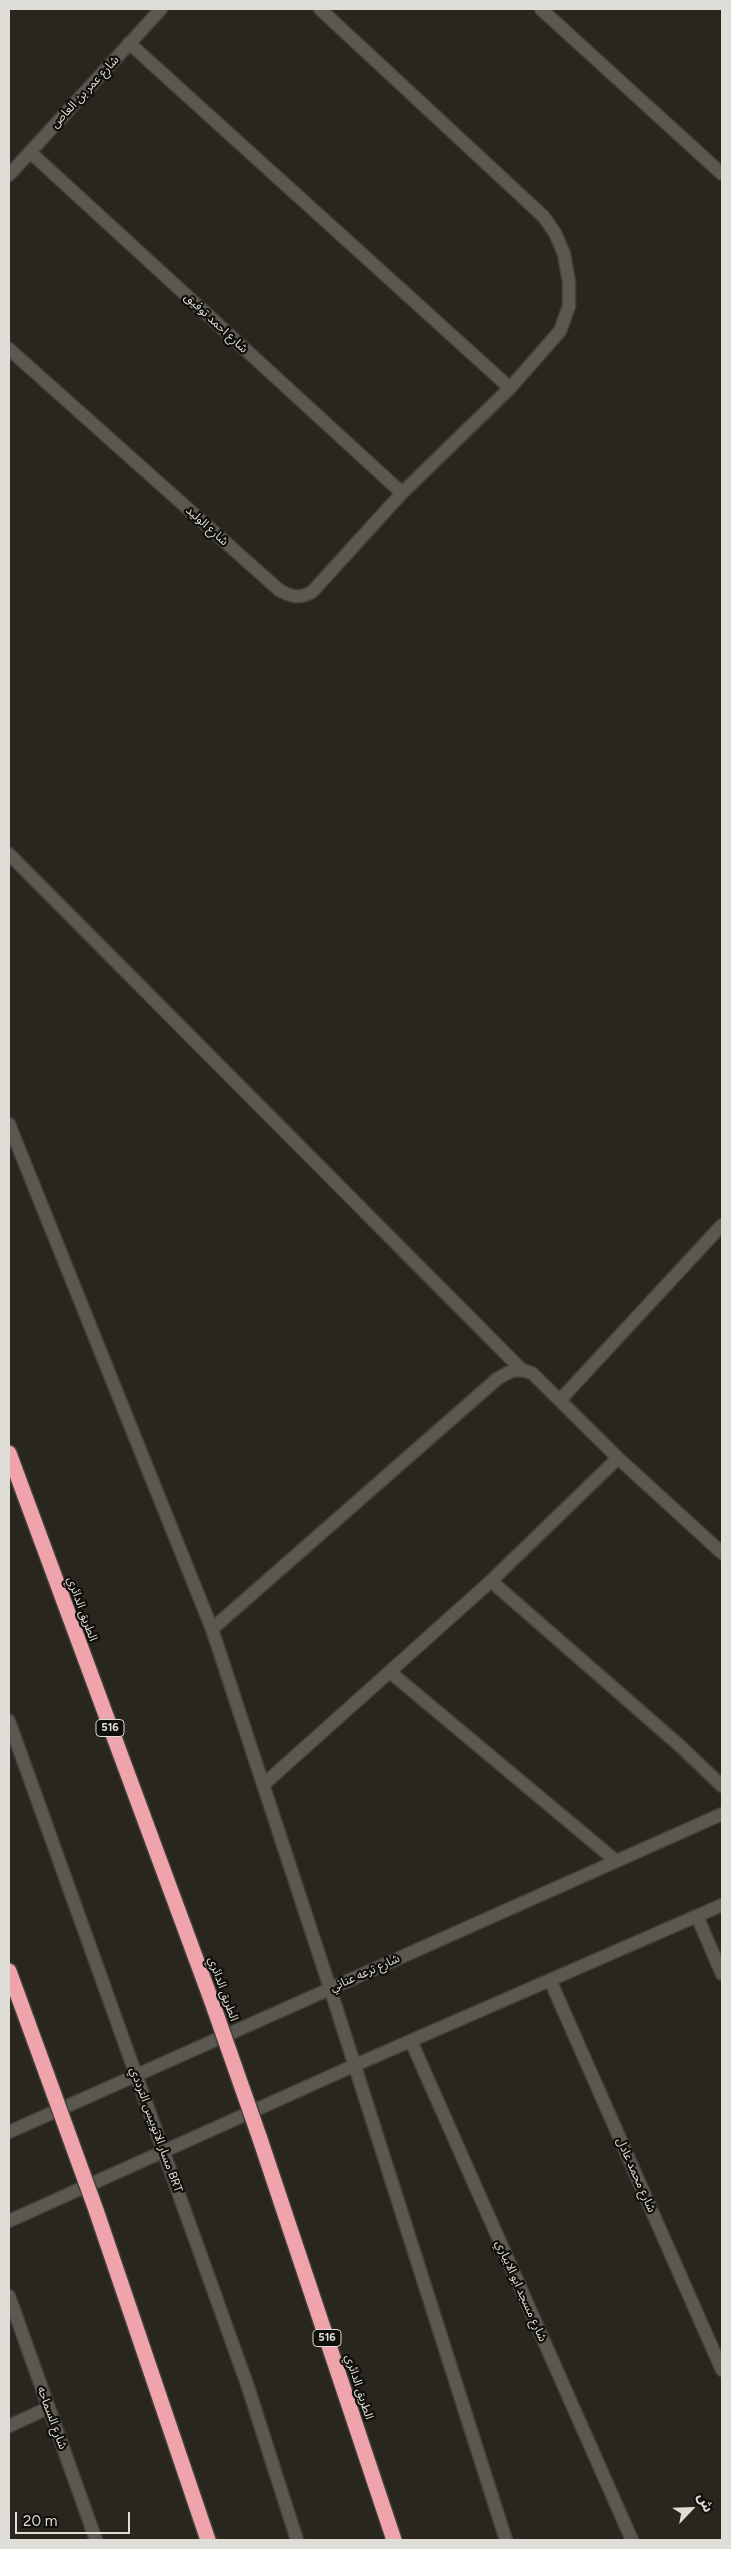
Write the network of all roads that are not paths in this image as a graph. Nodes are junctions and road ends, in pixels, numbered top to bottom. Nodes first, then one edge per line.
1 (161, 9) edge
2 (320, 9) edge
3 (541, 9) edge
4 (129, 43) junction
5 (30, 152) junction
6 (722, 174) edge
7 (9, 175) edge
8 (9, 349) edge
9 (510, 388) junction
10 (402, 494) junction
11 (9, 854) edge
12 (9, 1124) edge
13 (722, 1225) edge
14 (521, 1369) junction
15 (560, 1400) junction
16 (9, 1453) edge
17 (618, 1458) junction
18 (722, 1553) edge
19 (491, 1582) junction
20 (212, 1629) junction
21 (390, 1672) junction
22 (9, 1721) edge
23 (263, 1785) junction
24 (722, 1786) edge
25 (722, 1814) edge
26 (616, 1861) junction
27 (722, 1905) edge
28 (697, 1916) junction
29 (9, 1971) edge
30 (722, 1974) edge
31 (550, 1980) junction
32 (330, 1988) junction
33 (411, 2041) junction
34 (353, 2066) junction
35 (9, 2132) edge
36 (9, 2221) edge
37 (9, 2296) edge
38 (722, 2370) edge
39 (48, 2408) junction
40 (9, 2426) edge
41 (96, 2540) edge
42 (208, 2540) edge
43 (297, 2540) edge
44 (394, 2540) edge
45 (506, 2540) edge
46 (632, 2540) edge

1 - 4 street, شارع عمر بن العاص
2 - 9 street, شارع الوليد
3 - 6 street
4 - 5 street, شارع عمر بن العاص
4 - 9 street
5 - 7 street, شارع عمر بن العاص
5 - 10 street, شارع احمد توفيق
8 - 10 street, شارع الوليد
9 - 10 street, شارع الوليد
11 - 14 street
12 - 20 street
13 - 15 street
14 - 15 street
14 - 20 street
15 - 17 street
16 - 44 highway, الطريق الدائري / 516, bridge
17 - 18 street
17 - 19 street
19 - 21 street
19 - 24 street
20 - 23 street
21 - 23 street
21 - 26 street
22 - 43 street, مسار الاتوبيس الترددي BRT
23 - 32 street
25 - 26 street, شارع ترعه عناني
26 - 32 street, شارع ترعه عناني
27 - 28 street
28 - 30 street
28 - 31 street
29 - 42 highway, bridge
31 - 33 street
31 - 38 street, شارع محمد عادل
32 - 34 street
32 - 35 street, شارع ترعه عناني
33 - 34 street
33 - 46 street, شارع مسجد ابو الابياري
34 - 36 street
34 - 45 street
37 - 39 street, شارع السماحه
39 - 40 street
39 - 41 street, شارع السماحه

